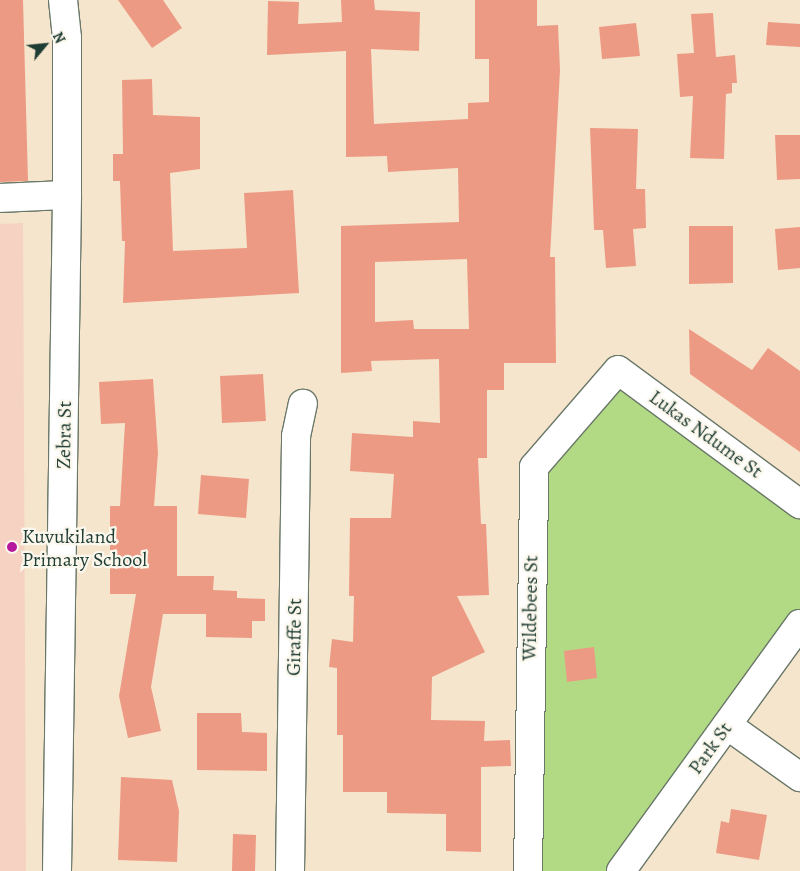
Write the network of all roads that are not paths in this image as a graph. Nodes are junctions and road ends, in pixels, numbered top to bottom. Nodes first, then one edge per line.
1 (63, 0) edge
2 (67, 195) junction
3 (0, 198) edge
4 (612, 374) joint
5 (303, 404) dead end
6 (800, 504) edge
7 (800, 624) edge
8 (727, 725) junction
9 (800, 777) edge
10 (57, 871) edge
11 (290, 871) edge
12 (528, 871) edge
13 (621, 871) edge

1 - 2 street, Zebra St
2 - 3 street
2 - 10 street, Zebra St
4 - 6 street, Lukas Ndume St
4 - 12 street, Wildebees St
5 - 11 street, Giraffe St
7 - 8 street, Park St
8 - 9 street
8 - 13 street, Park St

